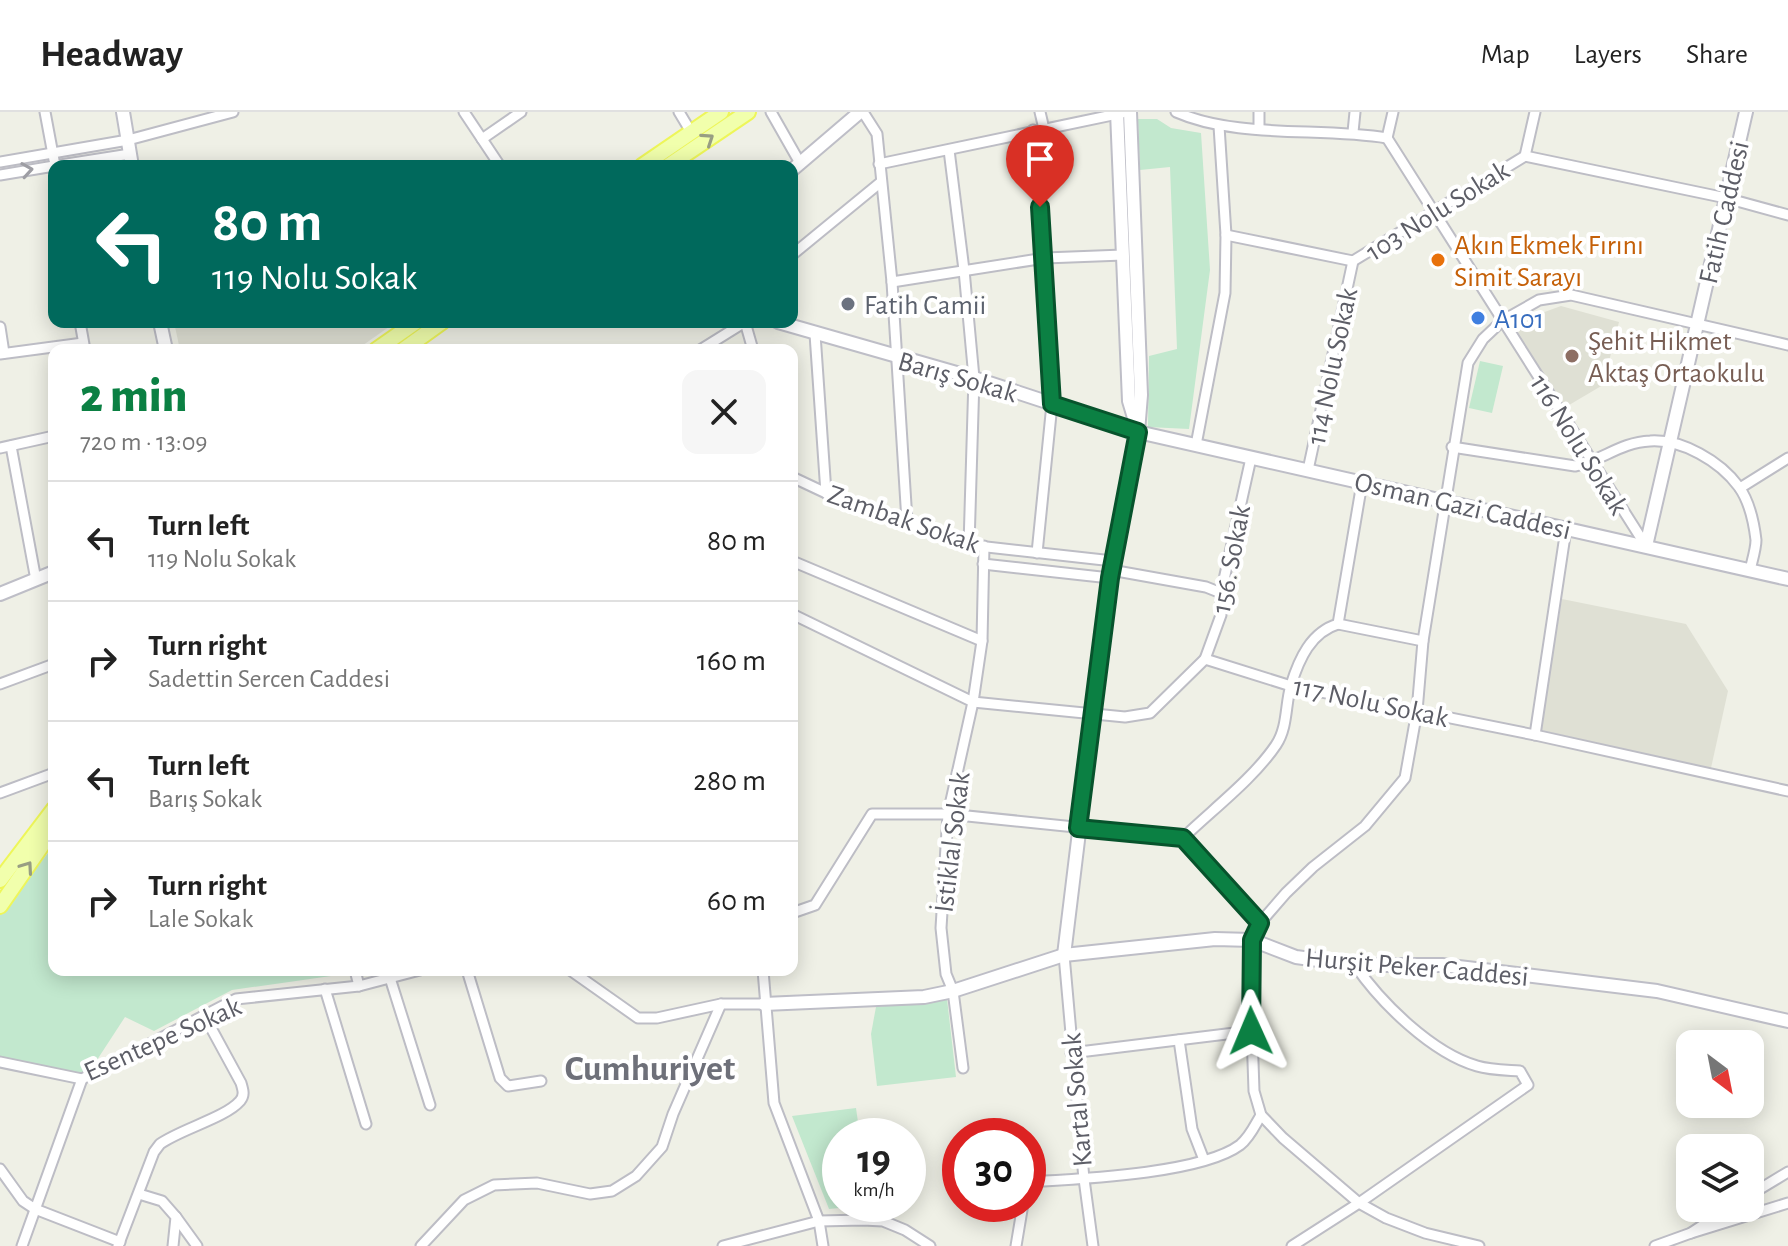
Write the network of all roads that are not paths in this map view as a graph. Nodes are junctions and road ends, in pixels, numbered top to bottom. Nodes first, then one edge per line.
1 (45, 112) edge
2 (123, 112) edge
3 (233, 112) edge
4 (464, 112) edge
5 (521, 112) edge
6 (679, 112) edge
7 (721, 112) edge
8 (748, 112) edge
9 (771, 112) edge
10 (862, 112) edge
11 (1040, 112) edge
12 (1124, 112) edge
13 (1176, 112) edge
14 (1259, 112) edge
15 (1355, 112) edge
16 (1393, 112) edge
17 (1535, 112) edge
18 (1746, 112) edge
19 (1219, 126) junction
20 (1259, 128) junction
21 (1044, 129) junction
22 (1033, 130) junction
23 (691, 132) junction
24 (1353, 132) junction
25 (1387, 138) junction
26 (482, 139) junction
27 (128, 140) junction
28 (949, 150) junction
29 (53, 154) junction
30 (1525, 156) junction
31 (54, 160) edge
32 (131, 160) edge
33 (496, 160) edge
34 (651, 160) edge
35 (678, 160) edge
36 (793, 160) edge
37 (0, 162) edge
38 (798, 164) edge
39 (879, 164) junction
40 (48, 167) edge
41 (0, 175) edge
42 (881, 182) junction
43 (1726, 198) junction
44 (1433, 212) junction
45 (1788, 215) edge
46 (1226, 235) junction
47 (798, 250) edge
48 (1123, 255) junction
49 (1045, 258) junction
50 (1353, 261) junction
51 (964, 270) junction
52 (892, 282) junction
53 (1502, 321) junction
54 (1697, 325) junction
55 (0, 327) edge
56 (407, 328) edge
57 (434, 328) edge
58 (735, 328) edge
59 (796, 328) edge
60 (815, 334) junction
61 (385, 344) edge
62 (411, 344) edge
63 (710, 344) edge
64 (1788, 345) edge
65 (48, 350) edge
66 (2, 354) edge
67 (897, 358) junction
68 (974, 378) junction
69 (1052, 404) junction
70 (1138, 432) junction
71 (48, 437) edge
72 (1670, 441) junction
73 (1196, 445) junction
74 (11, 446) junction
75 (1452, 447) junction
76 (0, 448) edge
77 (1251, 458) junction
78 (1788, 458) edge
79 (1592, 463) junction
80 (1308, 470) junction
81 (798, 480) edge
82 (1362, 483) junction
83 (1740, 488) junction
84 (826, 493) junction
85 (1445, 501) junction
86 (907, 521) junction
87 (1566, 529) junction
88 (969, 545) junction
89 (984, 546) junction
90 (1646, 546) junction
91 (1037, 553) junction
92 (798, 564) edge
93 (983, 564) junction
94 (1111, 570) junction
95 (1750, 570) junction
96 (48, 575) edge
97 (1788, 579) edge
98 (36, 580) junction
99 (1221, 593) junction
100 (0, 594) edge
101 (798, 617) edge
102 (1338, 624) junction
103 (982, 641) junction
104 (1423, 641) junction
105 (1205, 659) junction
106 (48, 666) edge
107 (1, 680) edge
108 (1291, 686) junction
109 (973, 702) junction
110 (1417, 711) junction
111 (1091, 715) junction
112 (1535, 735) junction
113 (48, 775) edge
114 (1788, 791) edge
115 (0, 793) edge
116 (948, 814) junction
117 (48, 817) edge
118 (1078, 828) junction
119 (48, 837) edge
120 (1183, 838) junction
121 (0, 880) edge
122 (0, 906) edge
123 (798, 911) edge
124 (1260, 923) junction
125 (1252, 940) junction
126 (1064, 955) junction
127 (1355, 965) junction
128 (356, 976) edge
129 (398, 976) edge
130 (469, 976) edge
131 (578, 976) edge
132 (763, 976) edge
133 (390, 978) junction
134 (359, 986) junction
135 (325, 989) junction
136 (953, 991) junction
137 (721, 1004) junction
138 (764, 1004) junction
139 (204, 1015) junction
140 (1788, 1021) edge
141 (1251, 1031) junction
142 (1179, 1040) junction
143 (1071, 1053) junction
144 (0, 1062) edge
145 (963, 1068) dead end
146 (82, 1079) junction
147 (541, 1081) dead end
148 (430, 1105) dead end
149 (1261, 1115) junction
150 (366, 1124) dead end
151 (1204, 1160) junction
152 (0, 1169) edge
153 (1788, 1172) edge
154 (1084, 1179) junction
155 (1046, 1181) edge
156 (1764, 1187) edge
157 (139, 1194) junction
158 (1359, 1203) junction
159 (1788, 1203) edge
160 (35, 1209) junction
161 (176, 1217) junction
162 (819, 1221) junction
163 (1020, 1222) edge
164 (1708, 1222) edge
165 (1691, 1233) junction
166 (119, 1244) edge
167 (22, 1246) edge
168 (173, 1246) edge
169 (197, 1246) edge
170 (421, 1246) edge
171 (723, 1246) edge
172 (823, 1246) edge
173 (930, 1246) edge
174 (1016, 1246) edge
175 (1093, 1246) edge
176 (1292, 1246) edge
177 (1479, 1246) edge
178 (1655, 1246) edge

1 - 29 street
2 - 27 street
3 - 27 street
4 - 26 street
5 - 26 street
6 - 23 street
7 - 23 main road
35 -> 8 main road
9 - 36 street
10 - 38 street
10 - 39 street
11 - 21 street
12 - 21 street
12 - 48 street
12 - 70 street
13 - 19 street
14 - 20 street
15 - 24 street
16 - 25 street
17 - 30 street
18 - 43 street, Fatih Caddesi
19 - 20 street
19 - 46 street
20 - 24 street
21 - 22 street
22 - 28 street
22 - 49 street
23 - 34 main road
24 - 25 street
25 - 44 street, 116 Nolu Sokak
26 - 33 street
27 - 29 street
27 - 32 street
28 - 39 street
28 - 51 street
29 - 31 street
29 - 37 street
30 - 43 street, 103 Nolu Sokak
30 - 44 street, 103 Nolu Sokak
39 - 42 street
41 -> 40 street
42 - 47 street
42 - 52 street
43 - 45 street, 103 Nolu Sokak
43 - 54 street, Fatih Caddesi
44 - 50 street, 103 Nolu Sokak
44 - 53 street, 116 Nolu Sokak
46 - 50 street, 103 Nolu Sokak
46 - 73 street
48 - 49 street
48 - 70 street
49 - 51 street
49 - 69 street
50 - 80 street, 114 Nolu Sokak
51 - 52 street
51 - 68 street
52 - 67 street
53 - 54 street
53 - 75 street
53 - 79 street, 116 Nolu Sokak
54 - 64 street
54 - 72 street, Fatih Caddesi
55 - 66 street
56 - 61 main road
57 - 62 main road
58 - 63 street
59 - 60 street, Barış Sokak
60 - 67 street, Barış Sokak
60 - 84 street
65 - 66 street
67 - 68 street, Barış Sokak
67 - 86 street
68 - 69 street, Barış Sokak
68 - 88 street
69 - 70 street, Barış Sokak
69 - 91 street
70 - 73 street, Osman Gazi Caddesi
70 - 94 street
71 - 74 street
72 - 79 street
72 - 83 street
72 - 90 street, Fatih Caddesi
73 - 77 street, Osman Gazi Caddesi
74 - 76 street
74 - 98 street
75 - 79 street
75 - 85 street
77 - 80 street, Osman Gazi Caddesi
77 - 99 street, 156. Sokak
78 - 83 street
79 - 90 street, 116 Nolu Sokak
80 - 82 street, Osman Gazi Caddesi
81 - 84 street, Zambak Sokak
82 - 85 street, Osman Gazi Caddesi
82 - 102 street
83 - 95 street
84 - 86 street, Zambak Sokak
85 - 87 street, Osman Gazi Caddesi
85 - 104 street
86 - 88 street, Zambak Sokak
87 - 90 street, Osman Gazi Caddesi
87 - 112 street
88 - 89 street, Zambak Sokak
89 - 91 street, Zambak Sokak
89 - 93 street, İstiklal Sokak
90 - 95 street, Osman Gazi Caddesi
91 - 94 street, Zambak Sokak
92 - 103 street
93 - 94 street, Zambak Sokak
93 - 103 street, İstiklal Sokak
94 - 99 street
94 - 111 street
95 - 97 street, Osman Gazi Caddesi
96 - 98 street
98 - 100 street
99 - 105 street, 156. Sokak
101 - 109 street
102 - 104 street
102 - 108 street
103 - 109 street, İstiklal Sokak
104 - 110 street
105 - 108 street, 117 Nolu Sokak
105 - 111 street
106 - 107 street
108 - 110 street, 117 Nolu Sokak
108 - 120 street
109 - 111 street
109 - 116 street, İstiklal Sokak
110 - 112 street, 117 Nolu Sokak
110 - 124 street
111 - 118 street
112 - 114 street, 117 Nolu Sokak
113 - 115 street
116 - 118 street
116 - 123 street
116 - 136 street, İstiklal Sokak
117 - 121 main road
118 - 120 street
118 - 126 street
122 -> 119 main road
120 - 124 street
124 - 125 street
125 - 126 street, Hurşit Peker Caddesi
125 - 127 street, Hurşit Peker Caddesi
125 - 141 street
126 - 136 street, Hurşit Peker Caddesi
126 - 143 street, Kartal Sokak
127 - 140 street, Hurşit Peker Caddesi
127 - 158 street
128 - 134 street
129 - 133 street, Esentepe Sokak
130 - 147 street
131 - 137 street
132 - 138 street
133 - 134 street, Esentepe Sokak
133 - 148 street
134 - 135 street, Esentepe Sokak
135 - 139 street, Esentepe Sokak
135 - 150 street
136 - 138 street, Hurşit Peker Caddesi
136 - 145 street, İstiklal Sokak
137 - 138 street
137 - 170 street
138 - 162 street
139 - 146 street, Esentepe Sokak
139 - 157 street
141 - 142 street
141 - 149 street
142 - 143 street
142 - 151 street
143 - 154 street, Kartal Sokak
144 - 146 street, Esentepe Sokak
146 - 160 street
149 - 151 street
149 - 158 street
151 - 154 street
152 - 160 street
153 - 156 street
154 - 155 street
154 - 175 street, Kartal Sokak
157 - 161 street
157 - 166 street
158 - 176 street
158 - 177 street
159 - 165 street
160 - 166 street
160 - 167 street
161 - 168 street
161 - 169 street
162 - 171 street
162 - 172 street
162 - 173 street
163 - 174 street
164 - 165 street
165 - 178 street

